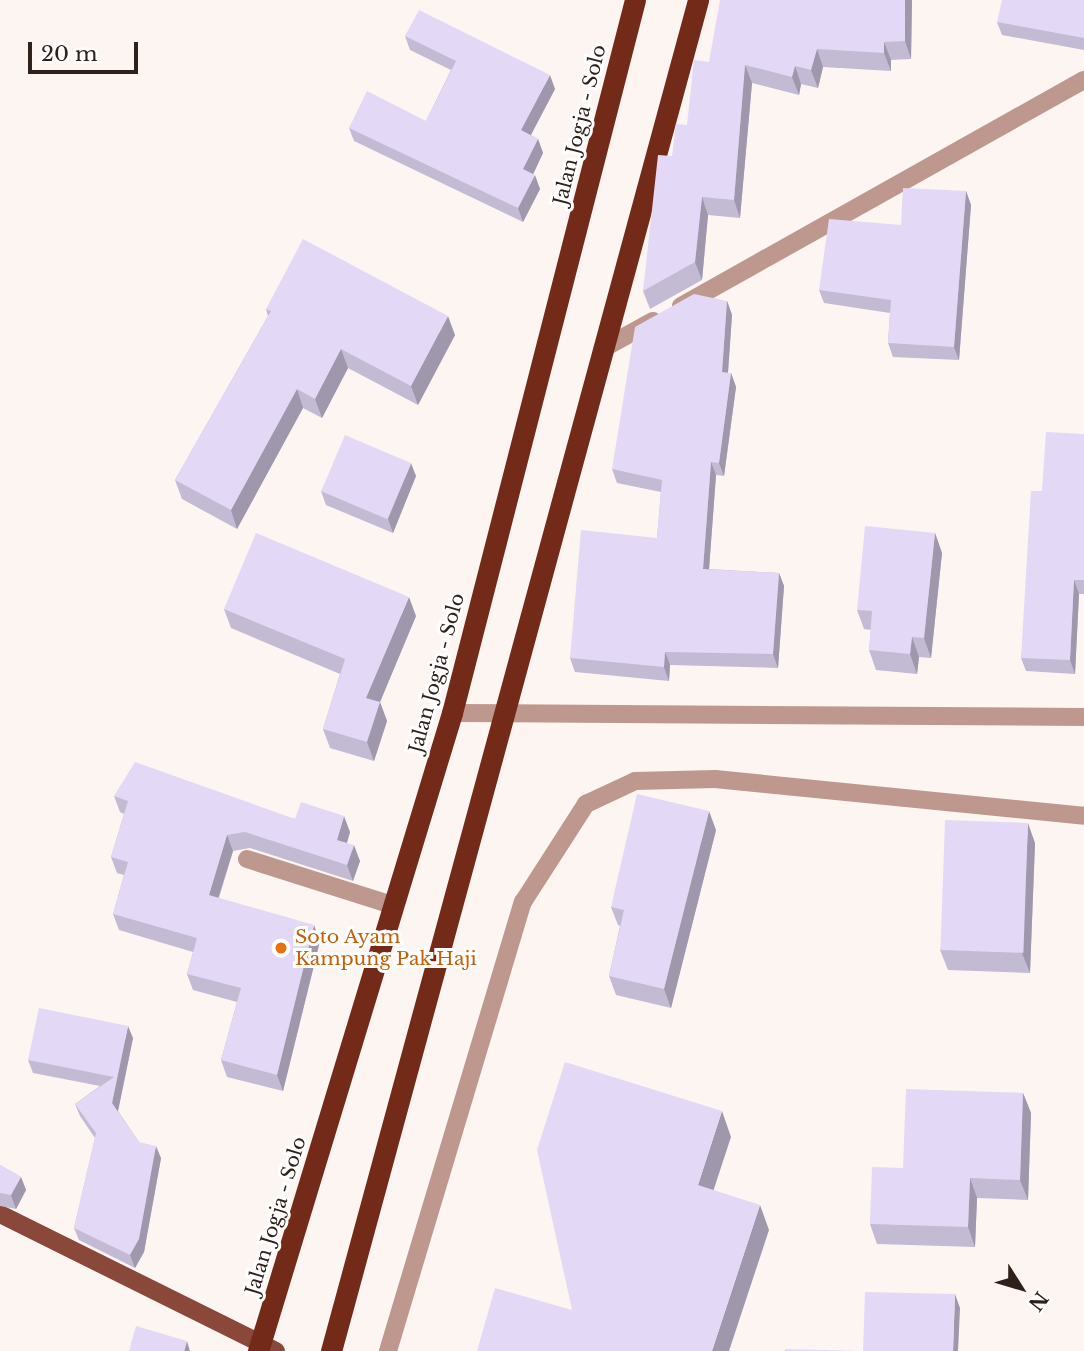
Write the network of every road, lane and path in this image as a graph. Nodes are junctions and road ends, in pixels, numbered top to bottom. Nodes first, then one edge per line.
1 (635, 0) edge
2 (698, 0) edge
3 (1084, 80) edge
4 (604, 348) junction
5 (452, 713) junction
6 (504, 716) junction
7 (1084, 717) edge
8 (1084, 816) edge
9 (247, 859) dead end
10 (395, 906) junction
11 (0, 1214) edge
12 (264, 1350) edge
13 (331, 1351) edge
14 (388, 1351) edge

1 - 5 highway, Jalan Jogja - Solo
2 - 4 highway
3 - 4 street
4 - 6 highway
5 - 6 street
5 - 10 highway, Jalan Jogja - Solo
6 - 7 street
6 - 13 highway
8 - 14 street
9 - 10 street
10 - 12 highway, Jalan Jogja - Solo
11 - 12 main road

